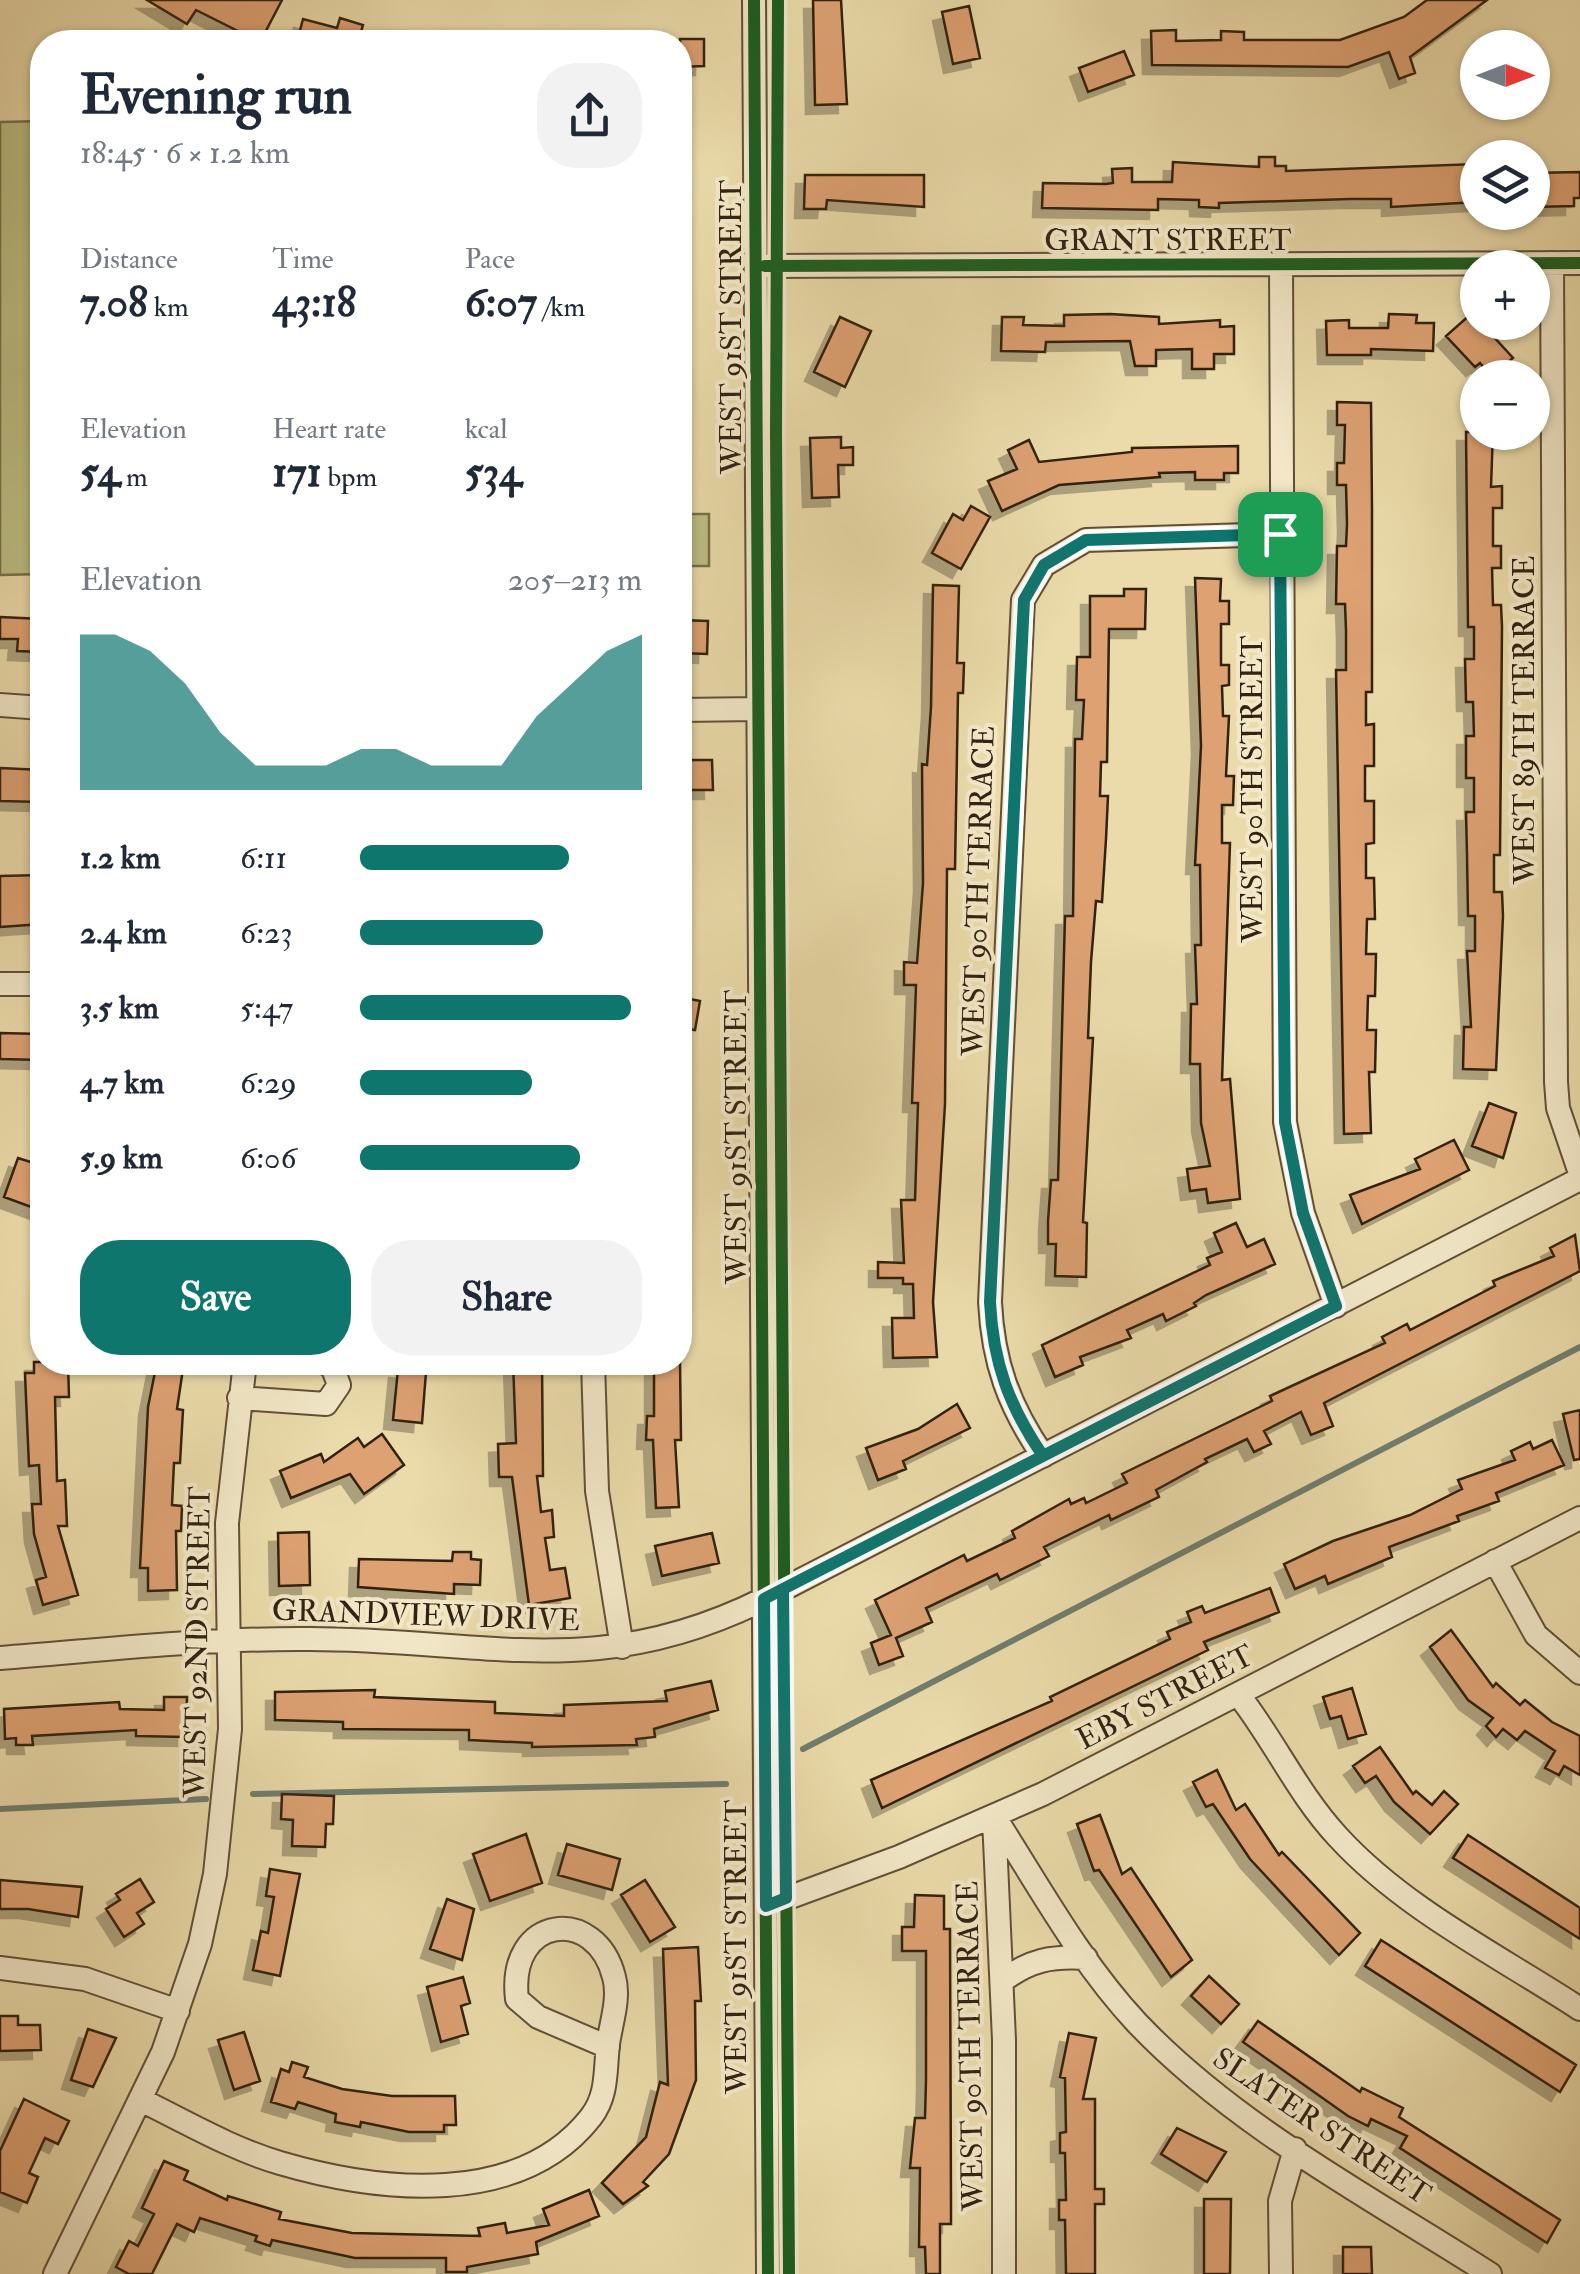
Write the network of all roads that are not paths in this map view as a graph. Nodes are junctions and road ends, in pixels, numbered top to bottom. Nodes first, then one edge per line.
1 (754, 0) edge
2 (1552, 263) junction
3 (1580, 263) edge
4 (1281, 264) junction
5 (756, 266) junction
6 (1280, 534) junction
7 (0, 706) edge
8 (30, 707) edge
9 (692, 710) edge
10 (758, 710) junction
11 (0, 984) edge
12 (30, 984) edge
13 (1580, 1176) edge
14 (1336, 1306) junction
15 (243, 1375) edge
16 (335, 1375) edge
17 (594, 1375) edge
18 (239, 1398) junction
19 (1043, 1456) junction
20 (1580, 1518) edge
21 (1496, 1561) junction
22 (764, 1599) junction
23 (229, 1641) junction
24 (622, 1646) junction
25 (0, 1658) edge
26 (1580, 1673) edge
27 (1238, 1694) junction
28 (994, 1816) junction
29 (766, 1906) junction
30 (1086, 1958) junction
31 (0, 1968) edge
32 (1002, 1981) junction
33 (1580, 2009) edge
34 (178, 2010) junction
35 (608, 2047) junction
36 (142, 2100) junction
37 (1295, 2149) junction
38 (54, 2274) edge
39 (768, 2274) edge
40 (1004, 2274) edge
41 (1281, 2274) edge
42 (1490, 2274) edge

1 - 5 street, WEST 91ST STREET
2 - 3 street, GRANT STREET
2 - 4 street, GRANT STREET
2 - 13 street, WEST 89TH TERRACE
4 - 5 street, GRANT STREET
4 - 6 street, WEST 90TH STREET
5 - 10 street, WEST 91ST STREET
6 - 14 street, WEST 90TH STREET
6 - 19 street, WEST 90TH TERRACE
7 - 8 street
9 - 10 street
10 - 22 street, WEST 91ST STREET
11 - 12 street
13 - 14 street, GRANDVIEW DRIVE
14 - 19 street, GRANDVIEW DRIVE
15 - 18 street, WEST 92ND STREET
16 - 18 street
17 - 24 street
18 - 23 street, WEST 92ND STREET
19 - 22 street, GRANDVIEW DRIVE
20 - 21 street, EBY STREET
21 - 26 street
21 - 27 street, EBY STREET
22 - 24 street, GRANDVIEW DRIVE
22 - 29 street, WEST 91ST STREET
23 - 24 street, GRANDVIEW DRIVE
23 - 25 street, GRANDVIEW DRIVE
23 - 34 street, WEST 92ND STREET
27 - 28 street, EBY STREET
27 - 33 street
28 - 29 street, EBY STREET
28 - 30 street, SLATER STREET
28 - 32 street, WEST 90TH TERRACE
29 - 39 street, WEST 91ST STREET
30 - 32 street
30 - 37 street, SLATER STREET
31 - 34 street
32 - 40 street, WEST 90TH TERRACE
34 - 36 street, WEST 92ND STREET
35 - 35 street
35 - 36 street
36 - 38 street, WEST 92ND STREET
37 - 41 street
37 - 42 street, SLATER STREET

